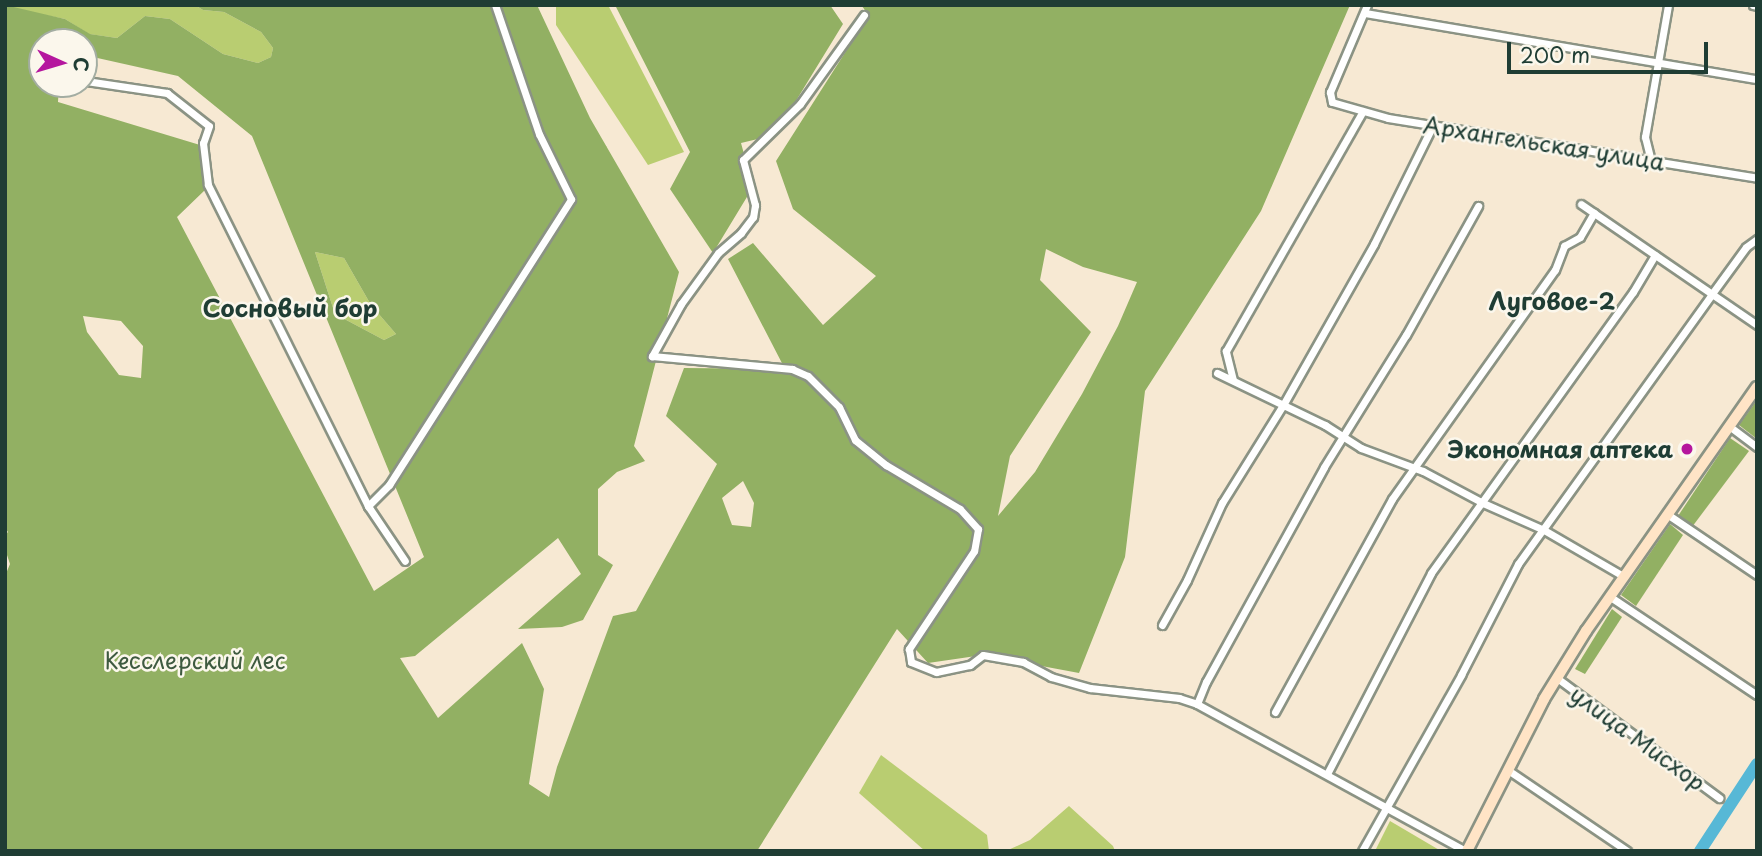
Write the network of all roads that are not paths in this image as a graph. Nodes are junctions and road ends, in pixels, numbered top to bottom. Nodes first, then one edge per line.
1 (495, 5) edge
2 (1668, 5) edge
3 (1366, 9) edge
4 (864, 15) dead end
5 (1660, 64) junction
6 (1757, 79) edge
7 (98, 83) edge
8 (1363, 111) junction
9 (1433, 125) junction
10 (1651, 161) junction
11 (1757, 178) edge
12 (1581, 204) dead end
13 (1478, 206) dead end
14 (1594, 213) junction
15 (1757, 239) edge
16 (1655, 255) junction
17 (1711, 295) junction
18 (1757, 325) edge
19 (1217, 373) dead end
20 (1233, 380) junction
21 (1757, 387) edge
22 (1283, 405) junction
23 (1729, 426) junction
24 (1344, 436) junction
25 (1757, 447) edge
26 (1412, 468) junction
27 (1483, 503) junction
28 (368, 506) junction
29 (1667, 514) junction
30 (1544, 530) junction
31 (405, 561) dead end
32 (1757, 575) edge
33 (1623, 576) junction
34 (1609, 596) junction
35 (1162, 625) dead end
36 (1557, 678) junction
37 (1757, 695) edge
38 (1197, 704) junction
39 (1275, 712) dead end
40 (1508, 771) junction
41 (1326, 774) junction
42 (1719, 798) dead end
43 (1385, 807) junction
44 (1362, 851) edge
45 (1466, 851) edge
46 (1627, 851) edge

1 - 28 street
2 - 5 street
3 - 5 street
3 - 8 street, Архангельская улица
4 - 38 street
5 - 6 street
5 - 10 street
7 - 28 street
8 - 9 street, Архангельская улица
8 - 20 street
9 - 10 street, Архангельская улица
9 - 22 street
10 - 11 street, Архангельская улица
12 - 14 street
13 - 24 street
14 - 16 street
14 - 26 street
15 - 17 street
16 - 17 street
16 - 27 street
17 - 18 street
17 - 30 street
19 - 20 street
20 - 22 street
21 - 23 main road
22 - 24 street
22 - 35 street
23 - 25 street
23 - 29 main road
24 - 26 street
24 - 38 street
26 - 27 street
26 - 39 street
27 - 30 street
27 - 41 street
28 - 31 street
29 - 32 street
29 - 33 main road
30 - 33 street
30 - 43 street
33 - 34 main road
34 - 36 main road
34 - 37 street
36 - 40 main road
36 - 42 street, улица Мисхор
38 - 41 street
40 - 45 main road
40 - 46 street
41 - 43 street
43 - 44 street
43 - 45 street

